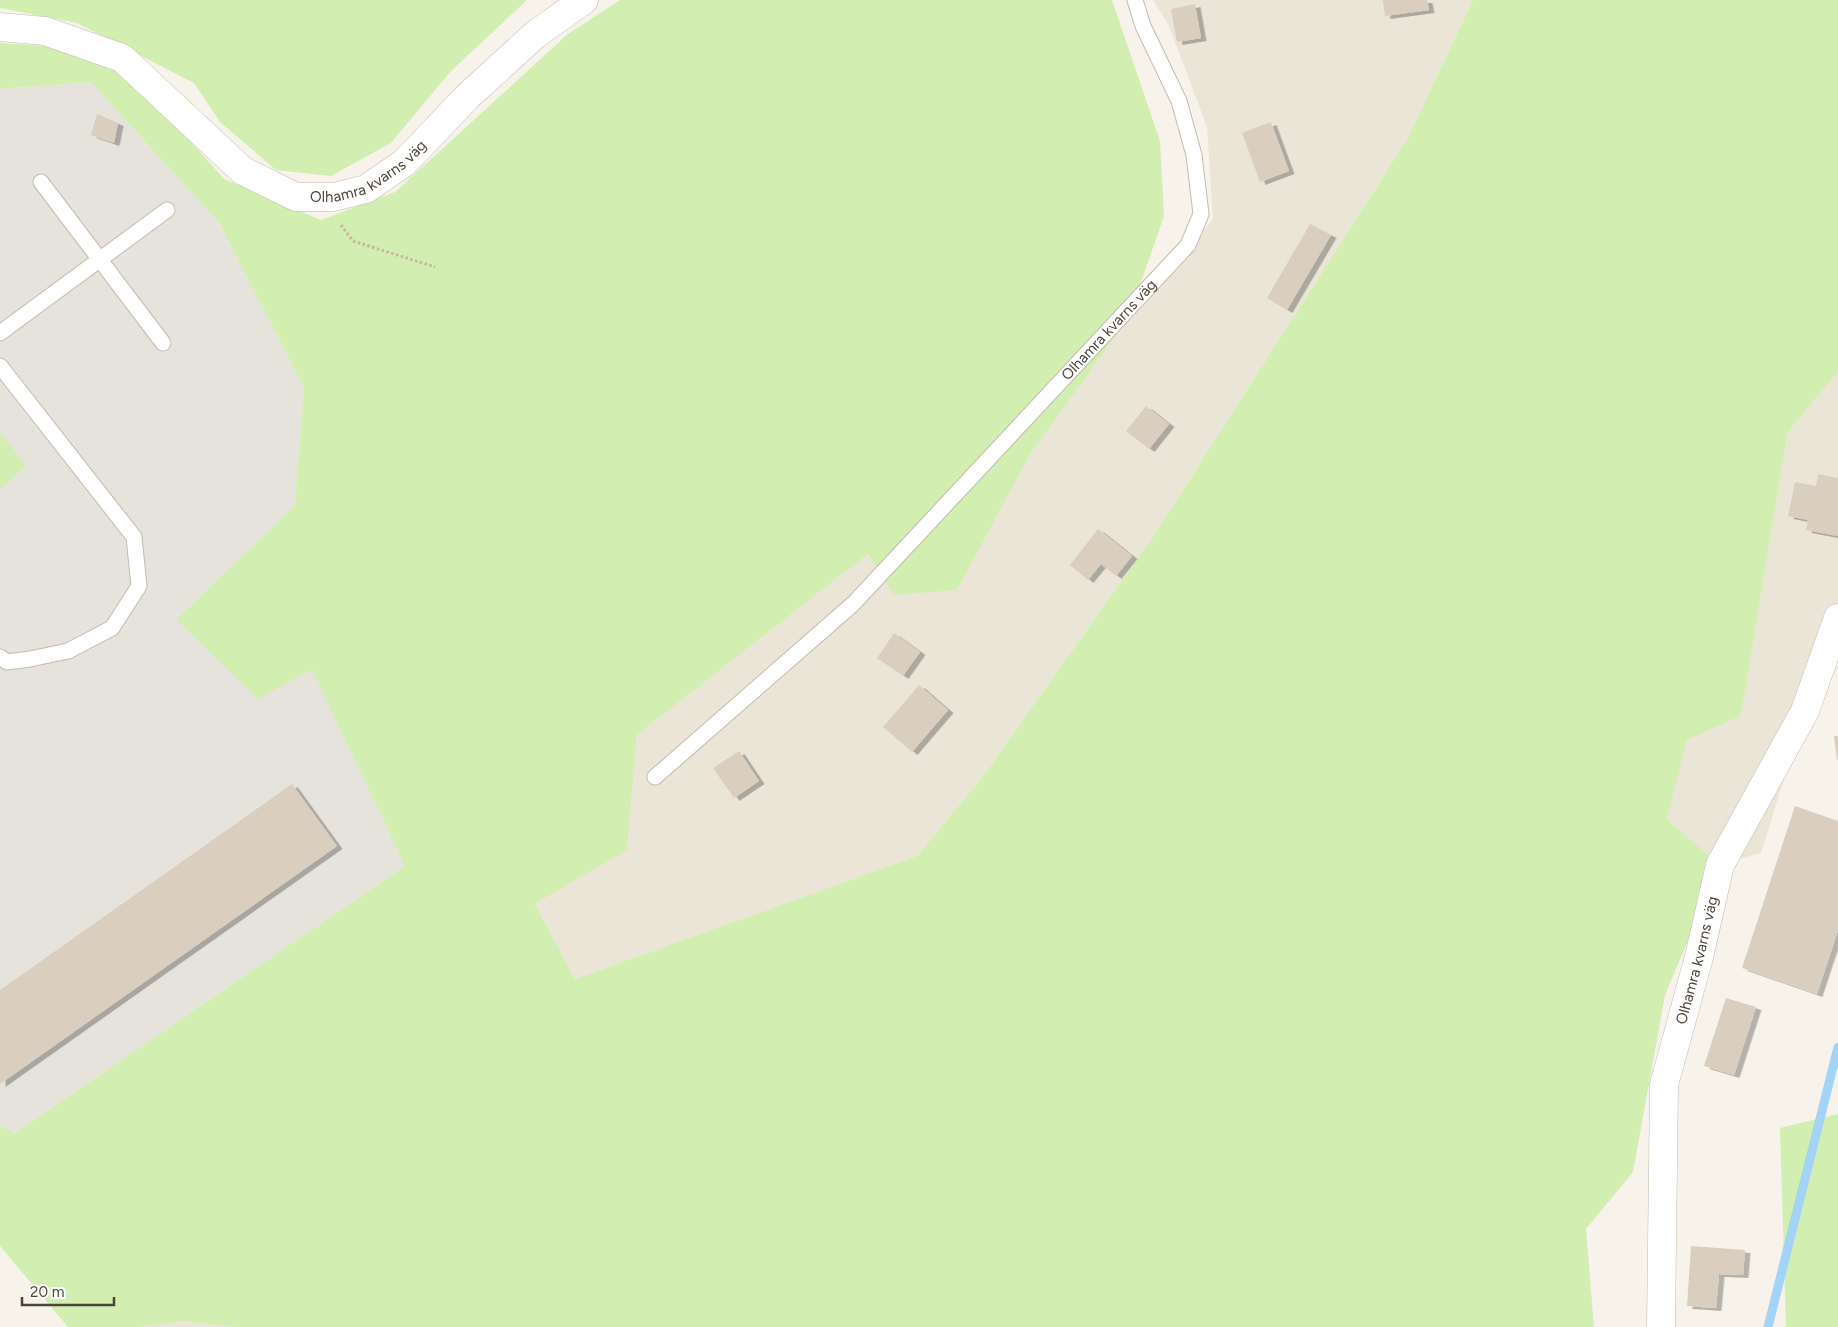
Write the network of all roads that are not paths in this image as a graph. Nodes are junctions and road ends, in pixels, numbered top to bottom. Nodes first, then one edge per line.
1 (584, 0) edge
2 (1135, 0) edge
3 (0, 27) edge
4 (41, 182) dead end
5 (167, 210) dead end
6 (100, 259) junction
7 (0, 333) edge
8 (163, 343) dead end
9 (0, 366) edge
10 (1838, 618) edge
11 (0, 657) edge
12 (655, 777) dead end
13 (1661, 1327) edge

1 - 3 street, Olhamra kvarns väg
2 - 12 lane, Olhamra kvarns väg
4 - 6 lane
5 - 6 lane
6 - 7 lane
6 - 8 lane
9 - 11 lane
10 - 13 street, Olhamra kvarns väg

